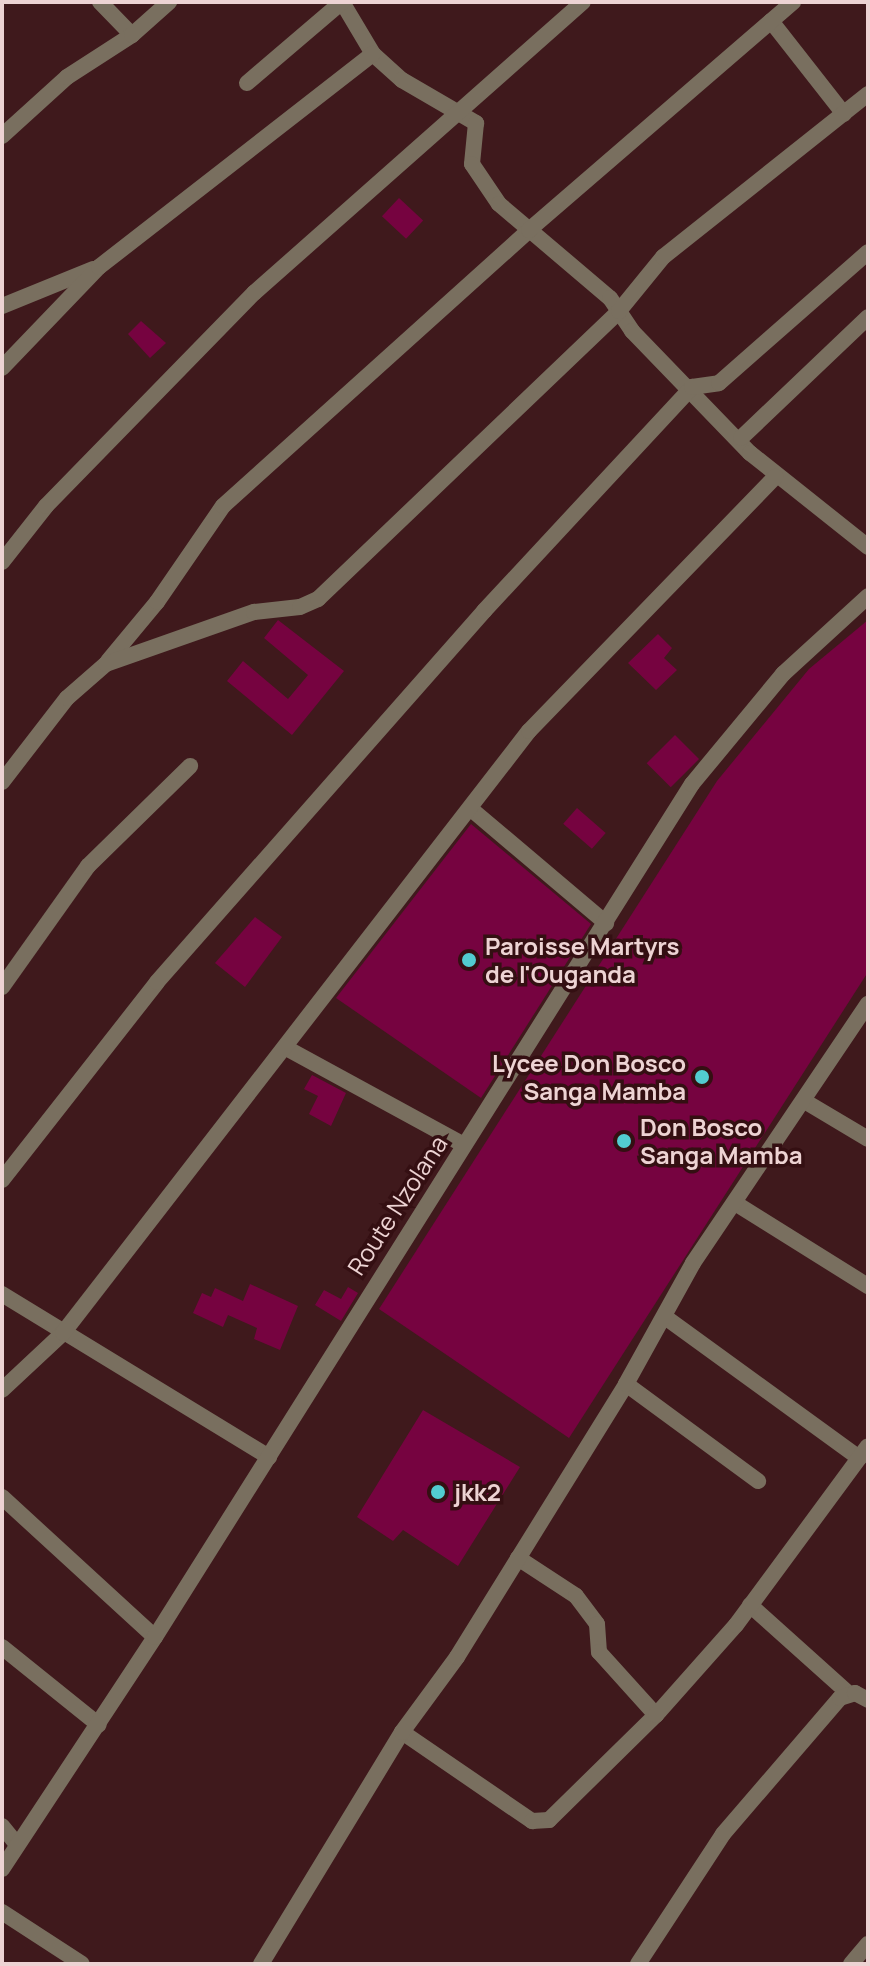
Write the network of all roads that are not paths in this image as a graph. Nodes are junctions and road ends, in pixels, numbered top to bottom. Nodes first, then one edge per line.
1 (100, 2) edge
2 (169, 2) edge
3 (342, 2) edge
4 (583, 2) edge
5 (793, 2) edge
6 (771, 21) junction
7 (132, 35) junction
8 (373, 54) junction
9 (247, 83) dead end
10 (868, 94) edge
11 (458, 108) junction
12 (844, 114) junction
13 (2, 136) edge
14 (529, 230) junction
15 (868, 252) edge
16 (99, 267) junction
17 (2, 306) edge
18 (619, 311) junction
19 (868, 317) edge
20 (2, 368) edge
21 (692, 387) junction
22 (741, 438) junction
23 (775, 477) junction
24 (868, 547) edge
25 (2, 562) edge
26 (868, 596) edge
27 (106, 664) junction
28 (190, 766) dead end
29 (2, 782) edge
30 (471, 809) junction
31 (606, 923) junction
32 (2, 987) edge
33 (868, 1004) edge
34 (288, 1049) junction
35 (806, 1102) junction
36 (868, 1139) edge
37 (464, 1145) junction
38 (2, 1180) edge
39 (735, 1203) junction
40 (868, 1286) edge
41 (2, 1294) edge
42 (665, 1317) junction
43 (63, 1333) junction
44 (626, 1384) junction
45 (2, 1390) edge
46 (864, 1452) edge
47 (269, 1457) junction
48 (758, 1481) dead end
49 (2, 1497) edge
50 (518, 1558) junction
51 (750, 1605) junction
52 (155, 1637) junction
53 (2, 1647) edge
54 (848, 1693) junction
55 (868, 1700) edge
56 (656, 1715) junction
57 (99, 1725) junction
58 (402, 1732) junction
59 (2, 1826) edge
60 (16, 1843) junction
61 (2, 1869) edge
62 (2, 1912) edge
63 (868, 1944) edge
64 (82, 1964) edge
65 (261, 1964) edge
66 (638, 1964) edge
67 (851, 1964) edge

1 - 7 street
2 - 7 street
3 - 8 street
3 - 9 street
4 - 11 street
5 - 6 street
6 - 12 street
6 - 14 street
7 - 13 street
8 - 11 street
8 - 16 street
10 - 12 street
11 - 14 street
11 - 25 street
12 - 18 street
14 - 18 street
14 - 27 street
15 - 21 street
16 - 17 street
16 - 20 street
18 - 21 street
18 - 27 street
19 - 22 street
21 - 22 street
21 - 38 street
22 - 23 street
23 - 24 street
23 - 30 street
26 - 31 street, Route Nzolana
27 - 29 street
28 - 32 street
30 - 31 street
30 - 34 street
31 - 37 street, Route Nzolana
33 - 35 street
34 - 37 street
34 - 43 street
35 - 36 street
35 - 39 street
37 - 47 street, Route Nzolana
39 - 40 street
39 - 42 street
41 - 43 street
42 - 44 street
42 - 46 street
43 - 45 street
43 - 47 street
44 - 48 street
44 - 50 street
46 - 51 street
47 - 52 street, Route Nzolana
49 - 52 street
50 - 56 street
50 - 58 street
51 - 54 street
51 - 56 street
52 - 57 street, Route Nzolana
53 - 57 street
54 - 55 street
54 - 66 street
56 - 58 street
57 - 60 street, Route Nzolana
58 - 65 street
59 - 60 street
60 - 61 street, Route Nzolana
62 - 64 street
63 - 67 street

